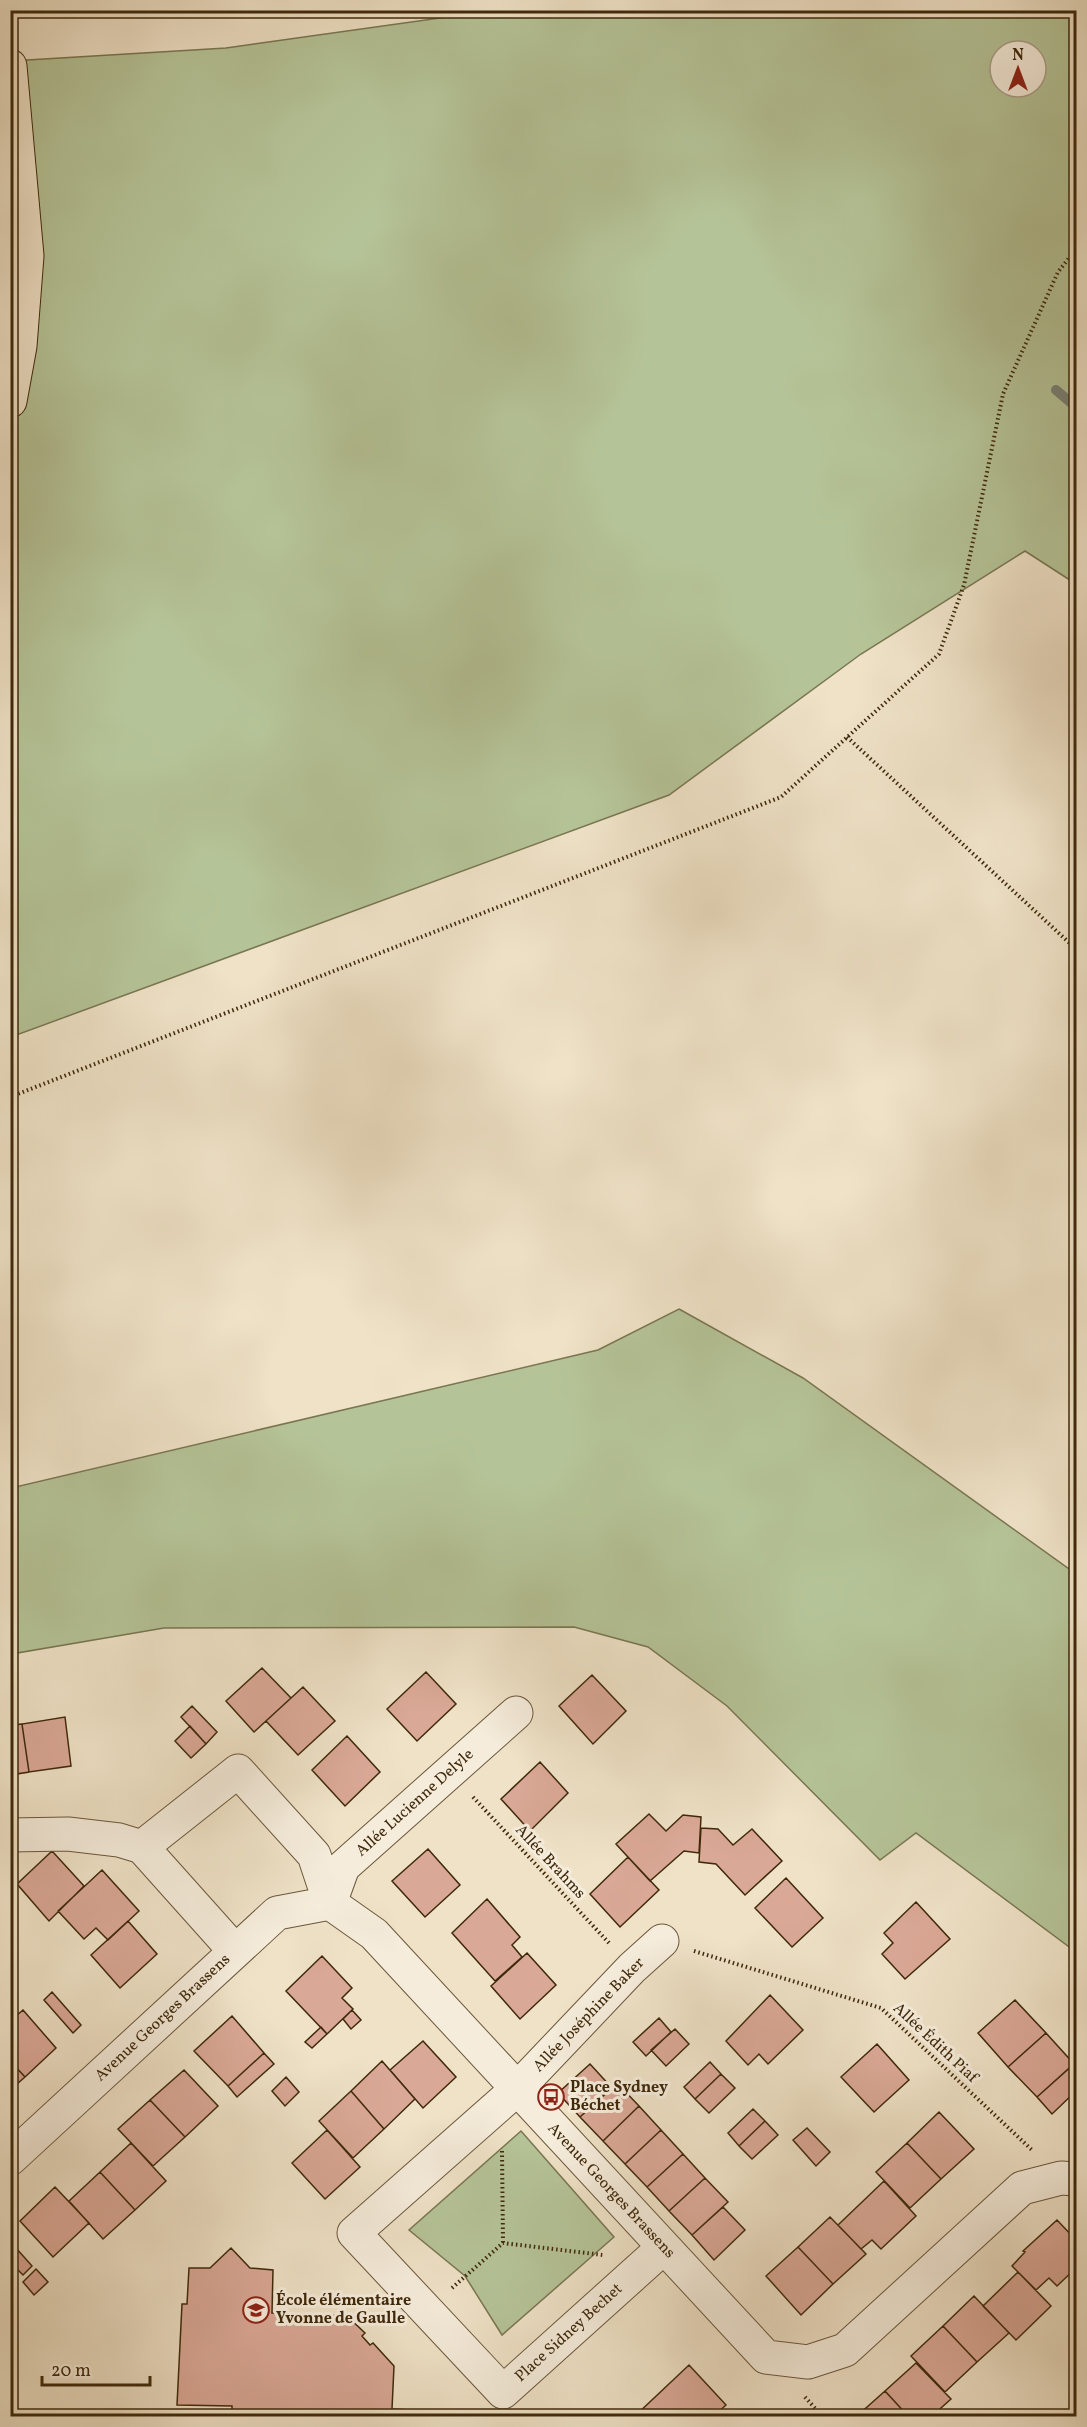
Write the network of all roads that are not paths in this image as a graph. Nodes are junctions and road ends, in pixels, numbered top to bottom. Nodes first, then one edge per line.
1 (10, 66) edge
2 (10, 400) edge
3 (516, 1713) dead end
4 (10, 1835) edge
5 (142, 1847) junction
6 (330, 1903) junction
7 (662, 1941) road end
8 (235, 1951) junction
9 (510, 2096) junction
10 (10, 2159) edge
11 (1069, 2179) edge
12 (656, 2255) junction

1 - 2 highway
3 - 6 street, Allée Lucienne Delyle
4 - 5 street
5 - 6 street
5 - 8 street
6 - 8 street, Avenue Georges Brassens
6 - 9 street, Avenue Georges Brassens
7 - 9 street, Allée Joséphine Baker
8 - 10 street, Avenue Georges Brassens
9 - 12 street, Avenue Georges Brassens
9 - 12 street, Place Sidney Bechet
11 - 12 street, Avenue Georges Brassens

